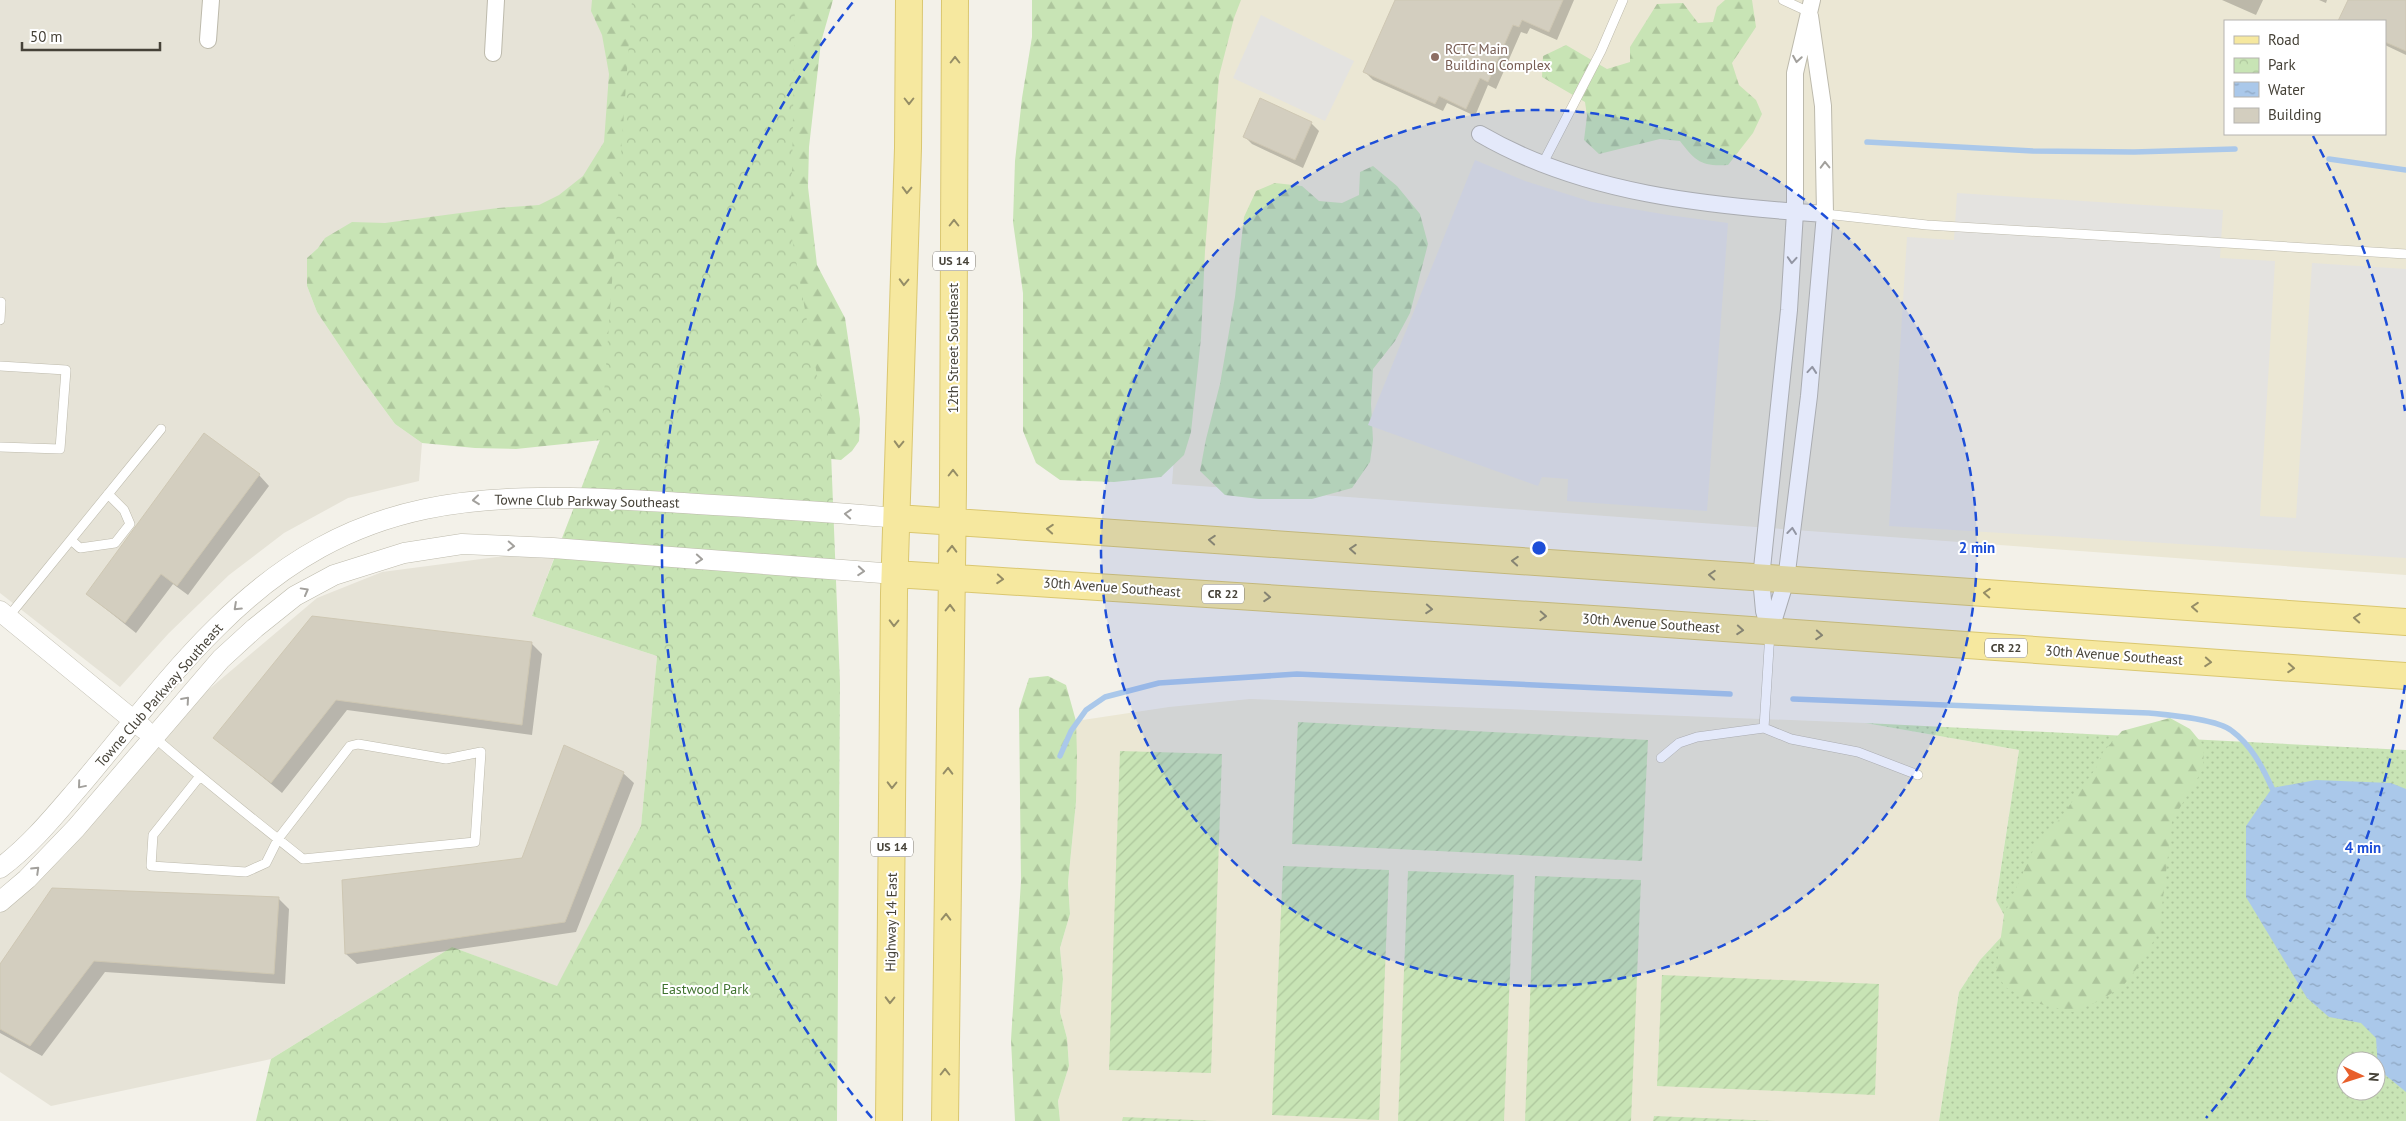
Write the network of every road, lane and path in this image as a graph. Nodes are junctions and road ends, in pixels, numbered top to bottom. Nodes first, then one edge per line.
1 (211, 0) edge
2 (496, 0) edge
3 (909, 0) edge
4 (955, 0) edge
5 (1623, 0) edge
6 (1783, 0) edge
7 (1810, 6) edge
8 (208, 40) dead end
9 (492, 53) dead end
10 (1480, 134) dead end
11 (1542, 165) junction
12 (1795, 212) junction
13 (1825, 214) junction
14 (2406, 254) edge
15 (1, 302) dead end
16 (0, 320) edge
17 (0, 366) edge
18 (160, 429) dead end
19 (0, 447) edge
20 (108, 494) junction
21 (897, 518) junction
22 (952, 522) junction
23 (71, 540) junction
24 (895, 574) junction
25 (951, 576) junction
26 (1761, 578) junction
27 (1786, 580) junction
28 (4, 614) edge
29 (2406, 622) edge
30 (1770, 632) junction
31 (2406, 676) edge
32 (135, 722) junction
33 (1764, 728) junction
34 (153, 737) junction
35 (1661, 758) dead end
36 (1918, 775) dead end
37 (200, 776) junction
38 (278, 839) junction
39 (0, 868) edge
40 (0, 902) edge
41 (889, 1121) edge
42 (945, 1121) edge

1 - 8 street
2 - 9 street
3 -> 21 main road, US 14
22 -> 4 main road, 12th Street Southeast / US 14
5 - 11 lane
6 - 7 lane
7 -> 12 street
13 -> 7 street
10 - 11 street
11 - 12 street
12 - 13 street
12 -> 26 street
13 - 14 lane
27 -> 13 street
15 - 16 lane
17 - 19 lane
18 - 20 lane
20 - 23 lane
20 - 23 lane
21 - 22 main road
21 - 24 main road, US 14
21 -> 32 street, Towne Club Parkway Southeast
25 -> 22 main road, 12th Street Southeast / US 14
26 -> 22 main road
23 - 28 lane
24 - 25 main road, 30th Avenue Southeast / CR 22
34 -> 24 street, Towne Club Parkway Southeast
24 -> 41 main road, Highway 14 East / US 14
25 -> 30 main road, 30th Avenue Southeast / CR 22
42 -> 25 main road, US 14
26 - 27 main road
26 - 30 street
29 -> 27 main road
27 - 30 street
28 - 32 street
30 -> 31 main road, 30th Avenue Southeast / CR 22
30 - 33 lane
32 - 34 street
32 -> 39 street, Towne Club Parkway Southeast
33 - 35 lane
33 - 36 lane
34 - 37 lane
40 -> 34 street, Towne Club Parkway Southeast
37 - 38 lane
37 - 38 lane
38 - 38 lane

